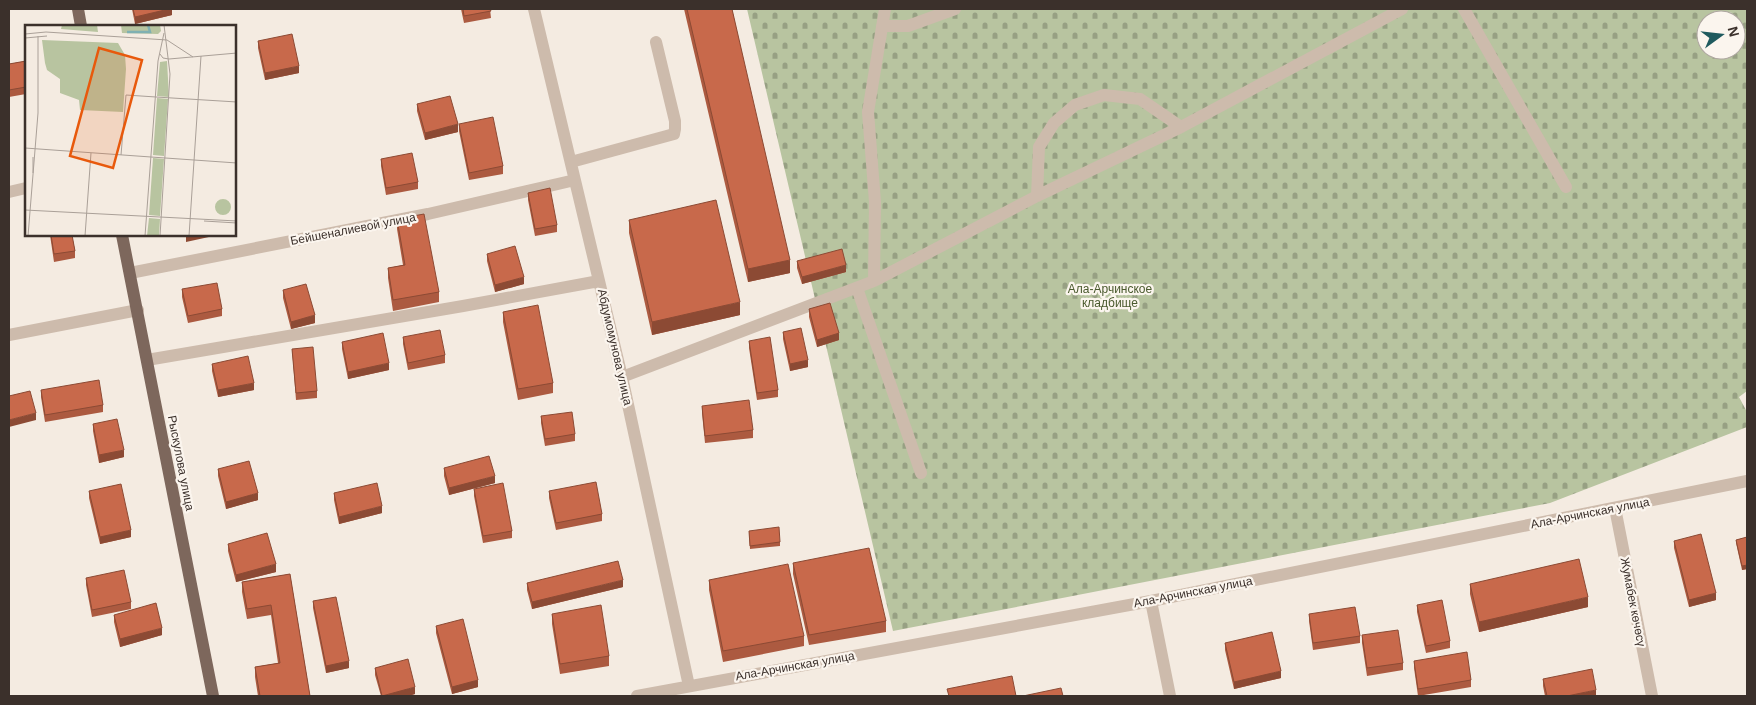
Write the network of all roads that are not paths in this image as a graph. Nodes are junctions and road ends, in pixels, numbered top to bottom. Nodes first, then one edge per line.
1 (78, 9) edge
2 (534, 9) edge
3 (885, 9) edge
4 (955, 9) edge
5 (1402, 9) edge
6 (1464, 9) edge
7 (81, 25) edge
8 (882, 26) junction
9 (656, 42) dead end
10 (1181, 127) junction
11 (571, 162) junction
12 (576, 180) junction
13 (1566, 187) dead end
14 (25, 188) edge
15 (9, 192) edge
16 (1037, 196) junction
17 (122, 236) edge
18 (130, 273) junction
19 (599, 281) junction
20 (874, 281) junction
21 (857, 288) junction
22 (138, 310) junction
23 (9, 335) edge
24 (147, 360) junction
25 (622, 376) junction
26 (921, 473) dead end
27 (1747, 482) edge
28 (1615, 508) junction
29 (1151, 601) junction
30 (689, 686) junction
31 (213, 696) edge
32 (637, 696) edge
33 (1170, 696) edge
34 (1649, 696) edge

1 - 7 main road
2 - 11 street, Абдумомунова улица
3 - 8 street
4 - 8 street
5 - 10 street
6 - 13 street
8 - 20 street
9 - 11 street
10 - 16 street
10 - 16 street
11 - 12 street, Абдумомунова улица
12 - 18 street, Бейшеналиевой улица
12 - 19 street, Абдумомунова улица
14 - 15 street
16 - 20 street
17 - 18 main road, Рыскулова улица
18 - 22 main road, Рыскулова улица
19 - 24 street
19 - 25 street, Абдумомунова улица
20 - 21 street
21 - 25 street
21 - 26 street
22 - 23 street
22 - 24 main road, Рыскулова улица
24 - 31 main road, Рыскулова улица
25 - 30 street, Абдумомунова улица
27 - 28 street, Ала-Арчинская улица
28 - 29 street, Ала-Арчинская улица
28 - 34 street, Жумабек көчөсү
29 - 30 street, Ала-Арчинская улица
29 - 33 street
30 - 32 street, Ала-Арчинская улица

